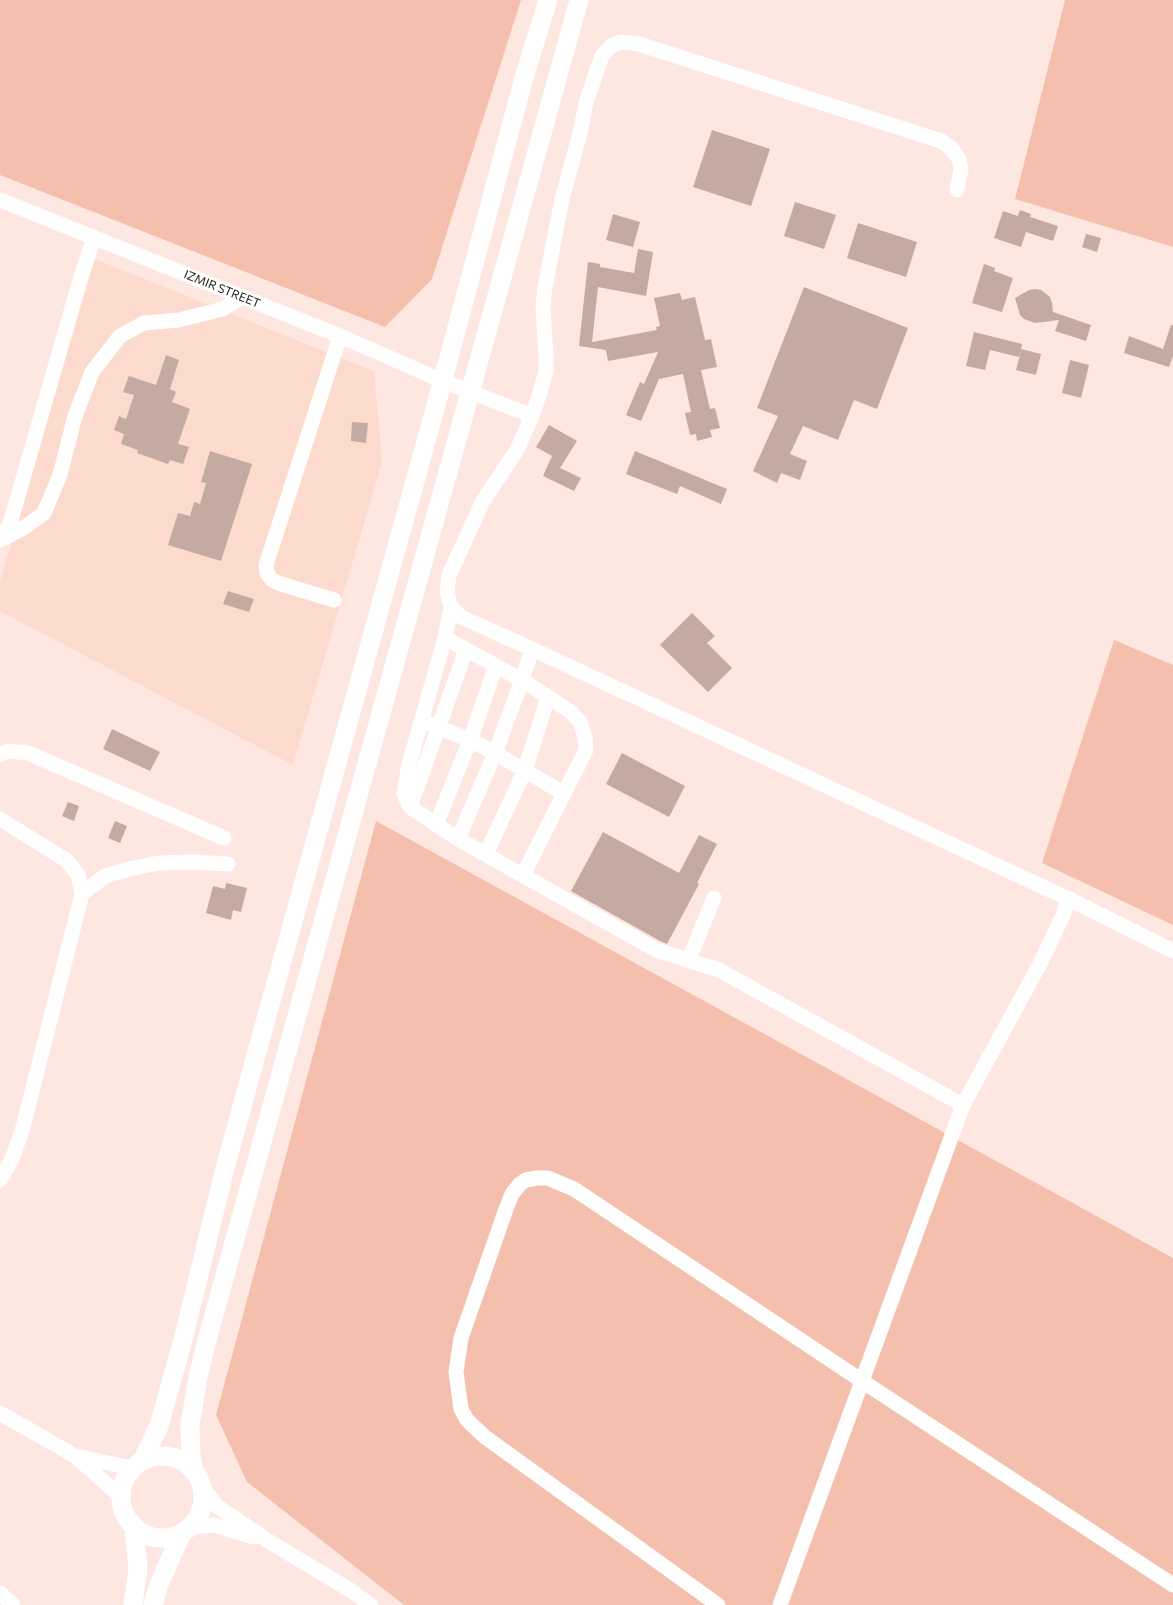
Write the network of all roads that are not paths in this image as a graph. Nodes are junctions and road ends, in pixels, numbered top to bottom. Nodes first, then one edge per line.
1 (548, 0) edge
2 (579, 0) edge
3 (957, 190) dead end
4 (0, 200) edge
5 (94, 237) junction
6 (242, 297) junction
7 (340, 336) junction
8 (443, 381) junction
9 (470, 392) junction
10 (532, 416) junction
11 (1, 540) edge
12 (334, 600) dead end
13 (450, 607) junction
14 (445, 638) junction
15 (532, 649) junction
16 (466, 650) junction
17 (496, 666) junction
18 (522, 680) junction
19 (548, 697) junction
20 (422, 720) junction
21 (439, 727) junction
22 (470, 740) junction
23 (495, 752) junction
24 (0, 755) edge
25 (525, 770) junction
26 (563, 794) junction
27 (410, 807) junction
28 (0, 819) edge
29 (436, 825) junction
30 (224, 838) dead end
31 (458, 839) junction
32 (486, 854) junction
33 (228, 864) dead end
34 (523, 875) junction
35 (82, 894) junction
36 (714, 898) dead end
37 (1069, 899) junction
38 (1173, 951) edge
39 (689, 959) junction
40 (963, 1105) junction
41 (0, 1180) edge
42 (862, 1381) junction
43 (0, 1413) edge
44 (75, 1456) junction
45 (137, 1464) junction
46 (194, 1471) junction
47 (203, 1489) junction
48 (120, 1496) junction
49 (134, 1528) junction
50 (186, 1531) junction
51 (270, 1542) junction
52 (1173, 1585) edge
53 (0, 1593) edge
54 (13, 1605) edge
55 (132, 1605) edge
56 (153, 1605) edge
57 (371, 1605) edge
58 (718, 1605) edge
59 (780, 1605) edge

1 - 8 main road
2 - 9 main road
3 - 10 street
4 - 5 street, IZMIR STREET
5 - 6 street, IZMIR STREET
5 - 11 street
6 - 7 street, IZMIR STREET
6 - 11 street
7 - 8 street, IZMIR STREET
7 - 12 street
8 - 9 street, IZMIR STREET
8 - 45 main road
9 - 10 street, IZMIR STREET
9 - 46 main road
10 - 13 street
13 - 14 street
13 - 15 street
14 - 16 street
14 - 20 street
15 - 18 street
15 - 37 street
16 - 17 street
16 - 21 street
17 - 18 street
17 - 22 street
18 - 19 street
18 - 23 street
19 - 25 street
19 - 26 street
20 - 21 street
20 - 27 street
21 - 22 street
21 - 27 street
22 - 23 street
22 - 29 street
23 - 25 street
23 - 31 street
24 - 30 street
25 - 26 street
25 - 32 street
26 - 34 street
27 - 29 street
28 - 35 street
29 - 31 street
31 - 32 street
32 - 34 street
33 - 35 street
34 - 39 street
35 - 41 street
36 - 39 street
37 - 38 street
37 - 40 street
39 - 40 street
40 - 42 street
42 - 52 street
42 - 58 street
42 - 59 street
43 - 44 street
44 - 45 street
44 - 48 street
45 - 46 main road
45 - 48 main road
46 - 47 main road
47 - 50 main road
47 - 51 street
48 - 49 main road
49 - 50 main road
49 - 55 main road
50 - 51 street
50 - 56 main road
51 - 57 street
53 - 54 street

